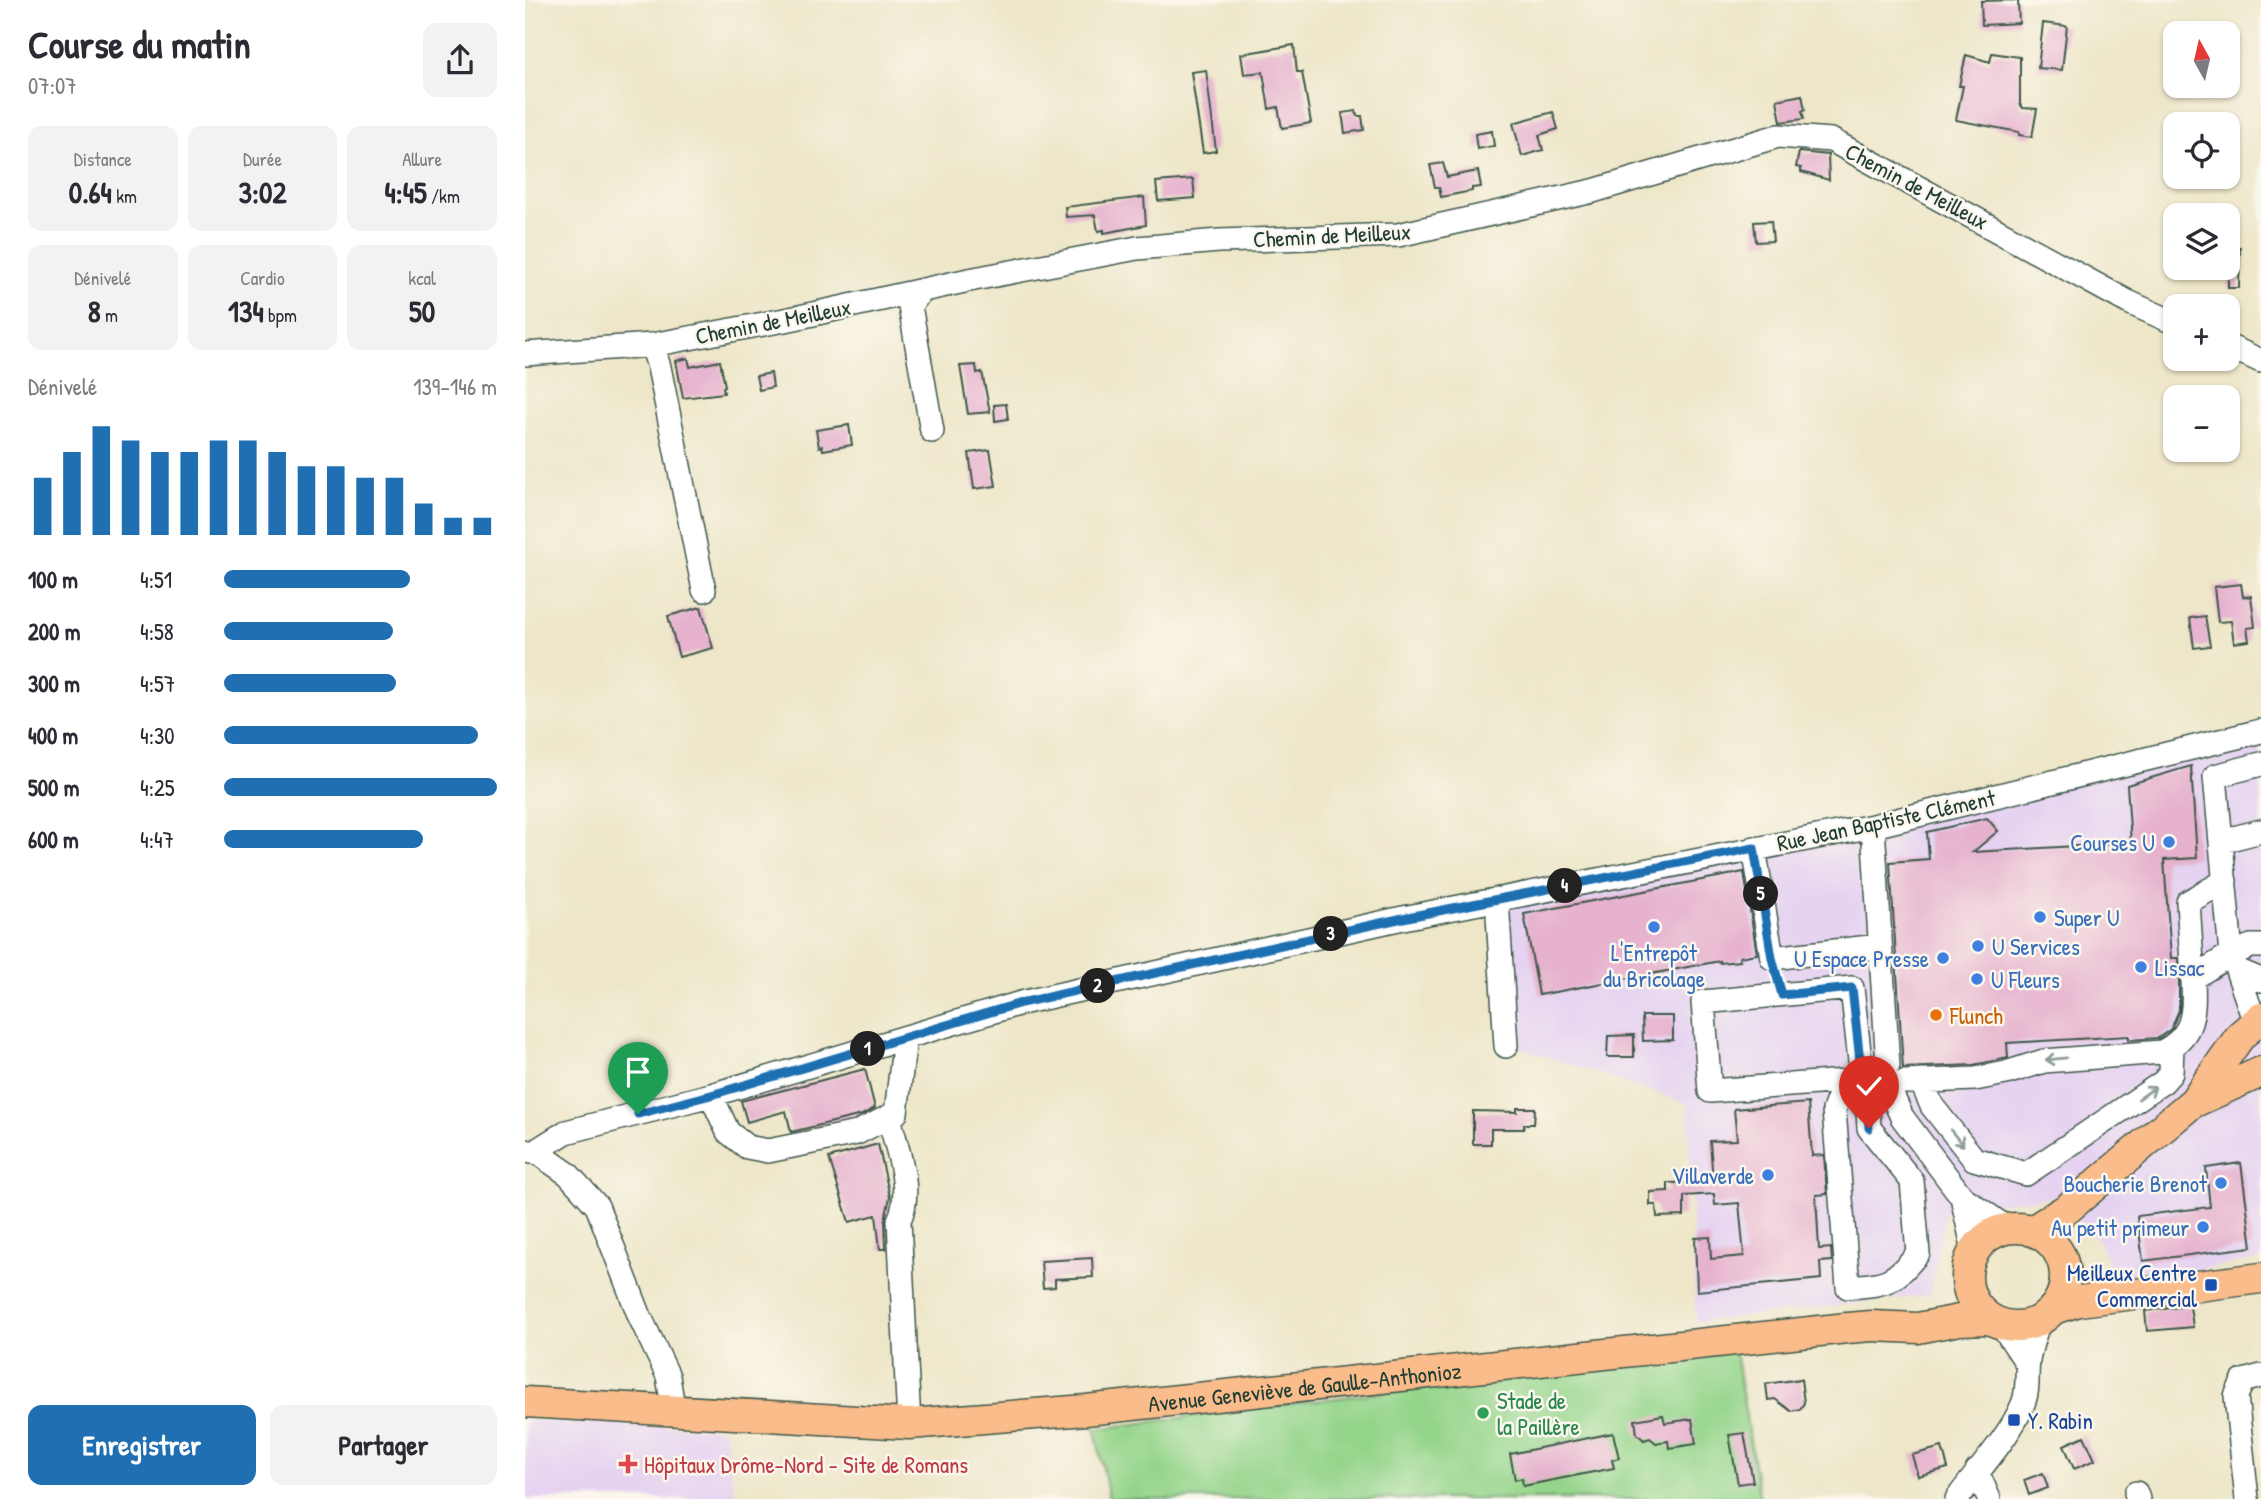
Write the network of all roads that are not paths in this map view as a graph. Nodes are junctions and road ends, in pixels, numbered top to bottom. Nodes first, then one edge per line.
1 (922, 290) junction
2 (2163, 318) edge
3 (652, 345) junction
4 (2240, 351) edge
5 (525, 354) edge
6 (2261, 361) edge
7 (932, 431) dead end
8 (704, 590) dead end
9 (2261, 731) edge
10 (2261, 764) edge
11 (1873, 826) junction
12 (2261, 831) edge
13 (2222, 841) junction
14 (1754, 848) junction
15 (2225, 881) junction
16 (1497, 900) junction
17 (1879, 946) junction
18 (2261, 946) edge
19 (1772, 958) junction
20 (2234, 962) junction
21 (2193, 978) junction
22 (2261, 980) edge
23 (1782, 995) junction
24 (2258, 1020) edge
25 (905, 1038) junction
26 (1506, 1046) dead end
27 (2235, 1046) junction
28 (2172, 1047) junction
29 (2259, 1072) edge
30 (1884, 1080) junction
31 (711, 1095) junction
32 (2192, 1103) junction
33 (889, 1116) junction
34 (531, 1152) edge
35 (2112, 1172) junction
36 (1962, 1196) junction
37 (2020, 1230) junction
38 (1974, 1251) junction
39 (2062, 1264) junction
40 (2261, 1278) edge
41 (1967, 1282) junction
42 (2116, 1298) junction
43 (2047, 1314) junction
44 (1995, 1321) junction
45 (1872, 1326) junction
46 (2027, 1363) junction
47 (2261, 1376) edge
48 (525, 1384) edge
49 (672, 1401) junction
50 (525, 1402) edge
51 (737, 1412) junction
52 (909, 1424) junction
53 (1977, 1471) junction
54 (1957, 1499) edge
55 (1989, 1499) edge
56 (2247, 1499) edge

1 - 2 street, Chemin de Meilleux
1 - 3 street, Chemin de Meilleux
1 - 7 street
3 - 5 street, Chemin de Meilleux
3 - 8 street
4 - 6 street
9 - 11 street, Rue Jean Baptiste Clément
10 - 13 street
11 - 14 street, Rue Jean Baptiste Clément
11 - 17 street
12 - 13 street
13 - 15 street
14 - 16 street, Rue Jean Baptiste Clément
14 - 19 street
15 - 20 street
15 - 21 street
16 - 25 street, Rue Jean Baptiste Clément
16 - 26 street
17 - 19 street
17 - 30 street
18 - 20 street
19 - 23 street
20 - 21 street
20 - 22 street
20 - 24 street
21 - 28 street
23 - 30 street
23 - 30 street
24 - 27 main road
25 - 31 street, Rue Jean Baptiste Clément
25 - 33 street
27 - 29 main road
27 - 32 main road
28 -> 30 street
30 -> 28 street
29 - 32 main road
30 - 30 street
30 - 36 street
31 - 33 street
31 - 34 street, Rue Jean Baptiste Clément
32 - 35 main road
33 - 52 street
34 - 49 street
35 - 37 main road
35 - 39 main road
36 - 37 street
36 - 38 street
37 - 38 main road
37 - 39 main road
38 - 41 main road
39 - 42 main road
39 - 43 main road
40 - 42 main road
41 - 44 main road
41 - 45 main road, Avenue Geneviève de Gaulle-Anthonioz
42 - 43 main road
43 - 44 main road
43 - 46 street
44 - 45 main road, Avenue Geneviève de Gaulle-Anthonioz
44 - 46 street
45 - 52 main road, Avenue Geneviève de Gaulle-Anthonioz
46 - 53 street
47 - 56 street
48 - 49 main road, Avenue Geneviève de Gaulle-Anthonioz
49 - 51 main road, Avenue Geneviève de Gaulle-Anthonioz
50 - 51 main road, Avenue Geneviève de Gaulle-Anthonioz
51 - 52 main road, Avenue Geneviève de Gaulle-Anthonioz
53 - 54 street
53 - 55 street

